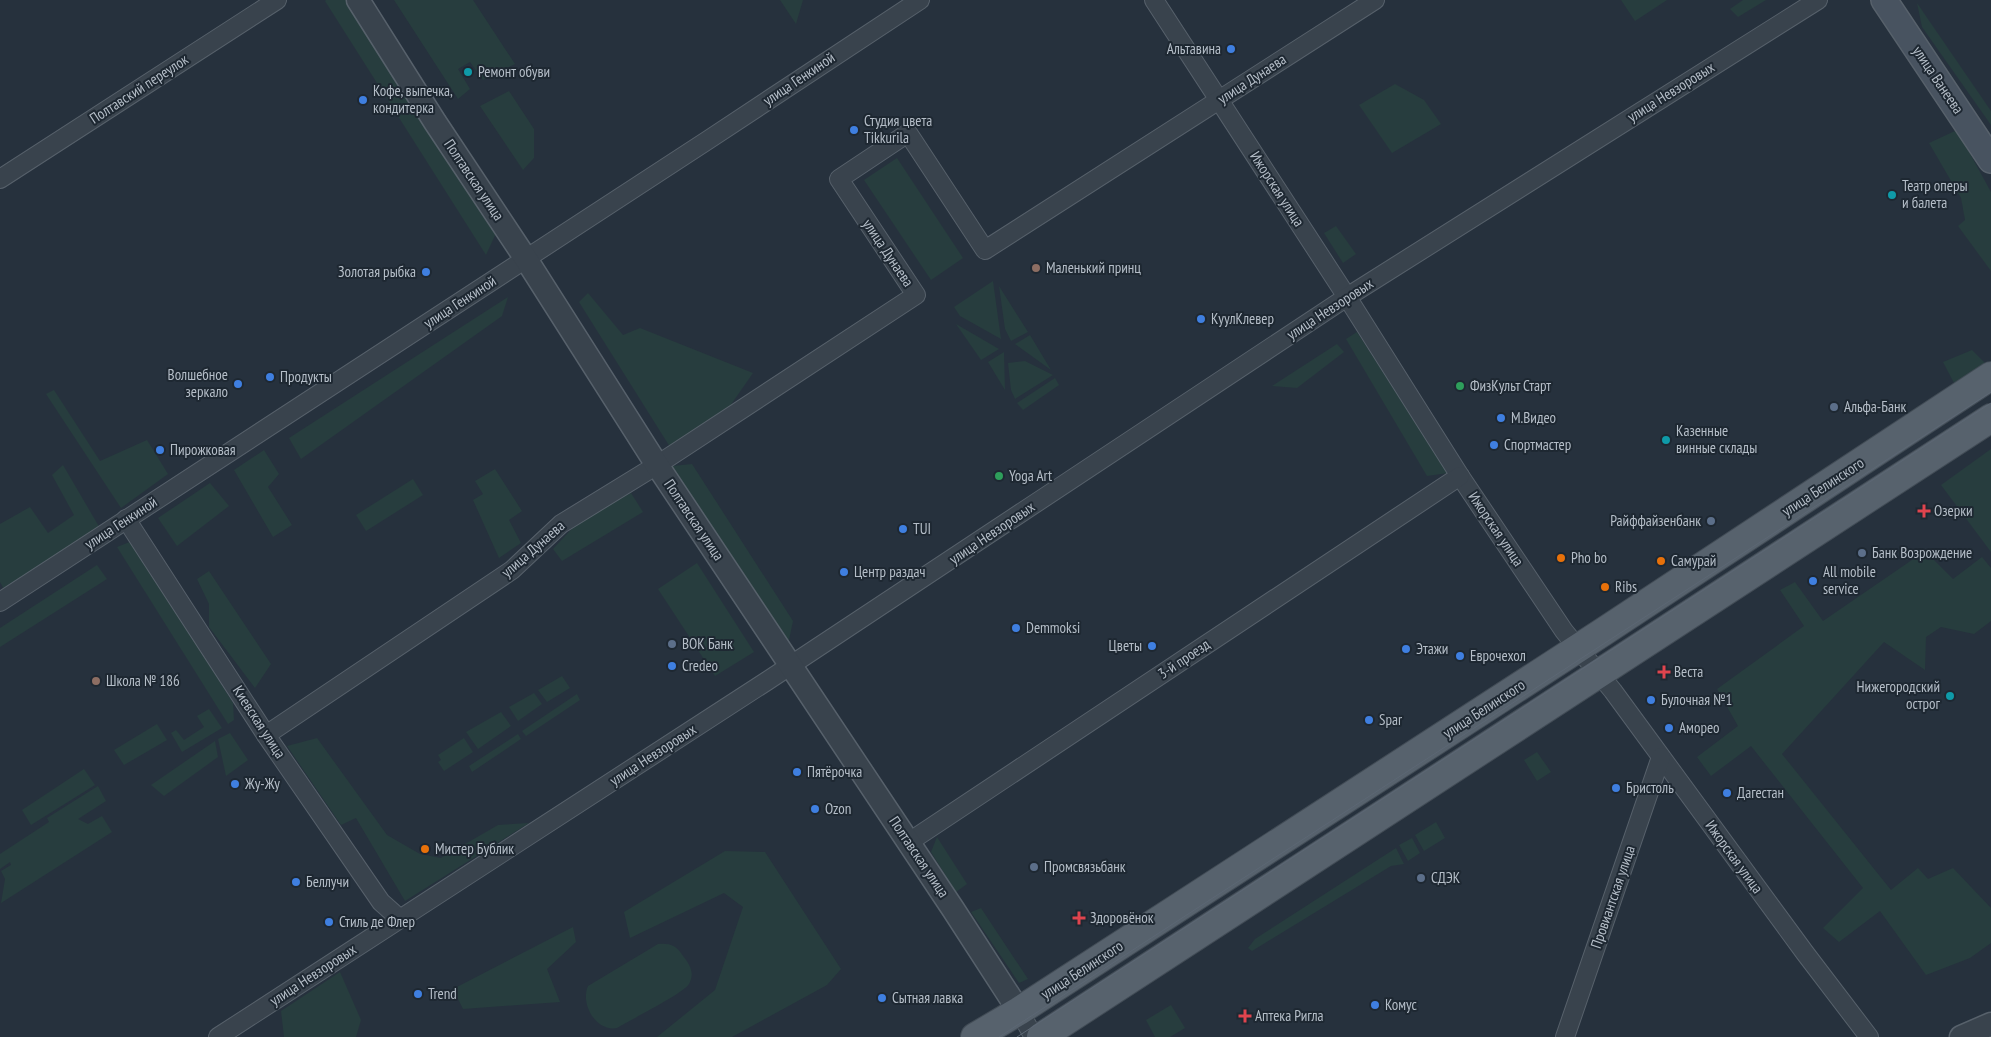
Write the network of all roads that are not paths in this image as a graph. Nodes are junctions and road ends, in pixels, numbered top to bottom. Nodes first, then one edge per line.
1 (277, 0) edge
2 (358, 0) edge
3 (920, 0) edge
4 (1154, 0) edge
5 (1375, 0) edge
6 (1818, 0) edge
7 (1884, 0) edge
8 (1218, 100) junction
9 (1991, 160) edge
10 (0, 179) edge
11 (526, 259) junction
12 (1347, 297) junction
13 (1991, 376) edge
14 (1991, 418) edge
15 (657, 466) junction
16 (1460, 476) junction
17 (126, 519) junction
18 (0, 602) edge
19 (1578, 648) junction
20 (791, 666) junction
21 (1598, 672) junction
22 (266, 735) junction
23 (1661, 757) junction
24 (909, 842) junction
25 (400, 919) junction
26 (1018, 1011) junction
27 (1991, 1024) edge
28 (218, 1037) edge
29 (975, 1037) edge
30 (1034, 1037) edge
31 (1041, 1037) edge
32 (1565, 1037) edge
33 (1869, 1037) edge
34 (1962, 1037) edge

1 - 10 street, Полтавский переулок
2 - 11 street, Полтавская улица
3 - 11 street, улица Генкиной
4 - 8 street, Ижорская улица
5 - 8 street, улица Дунаева
6 - 12 street, улица Невзоровых
7 - 9 main road, улица Ванеева
8 - 12 street, Ижорская улица
8 - 15 street, улица Дунаева
11 - 15 street, Полтавская улица
11 - 17 street, улица Генкиной
12 - 16 street, Ижорская улица
12 - 20 street, улица Невзоровых
13 - 19 main road, улица Белинского
14 - 21 main road
15 - 20 street, Полтавская улица
15 - 22 street, улица Дунаева
16 - 19 street, Ижорская улица
16 - 24 street, 3-й проезд
17 - 18 street, улица Генкиной
17 - 22 street, Киевская улица
19 - 21 street, Ижорская улица
19 - 26 main road, улица Белинского
20 - 24 street, Полтавская улица
20 - 25 street, улица Невзоровых
21 - 23 street, Ижорская улица
21 - 31 main road
22 - 25 street, Киевская улица
23 - 32 street, Провиантская улица
23 - 33 street, Ижорская улица
24 - 26 street, Полтавская улица
25 - 28 street, улица Невзоровых
26 - 29 main road, улица Белинского
26 - 30 street, Полтавская улица
27 - 34 street

